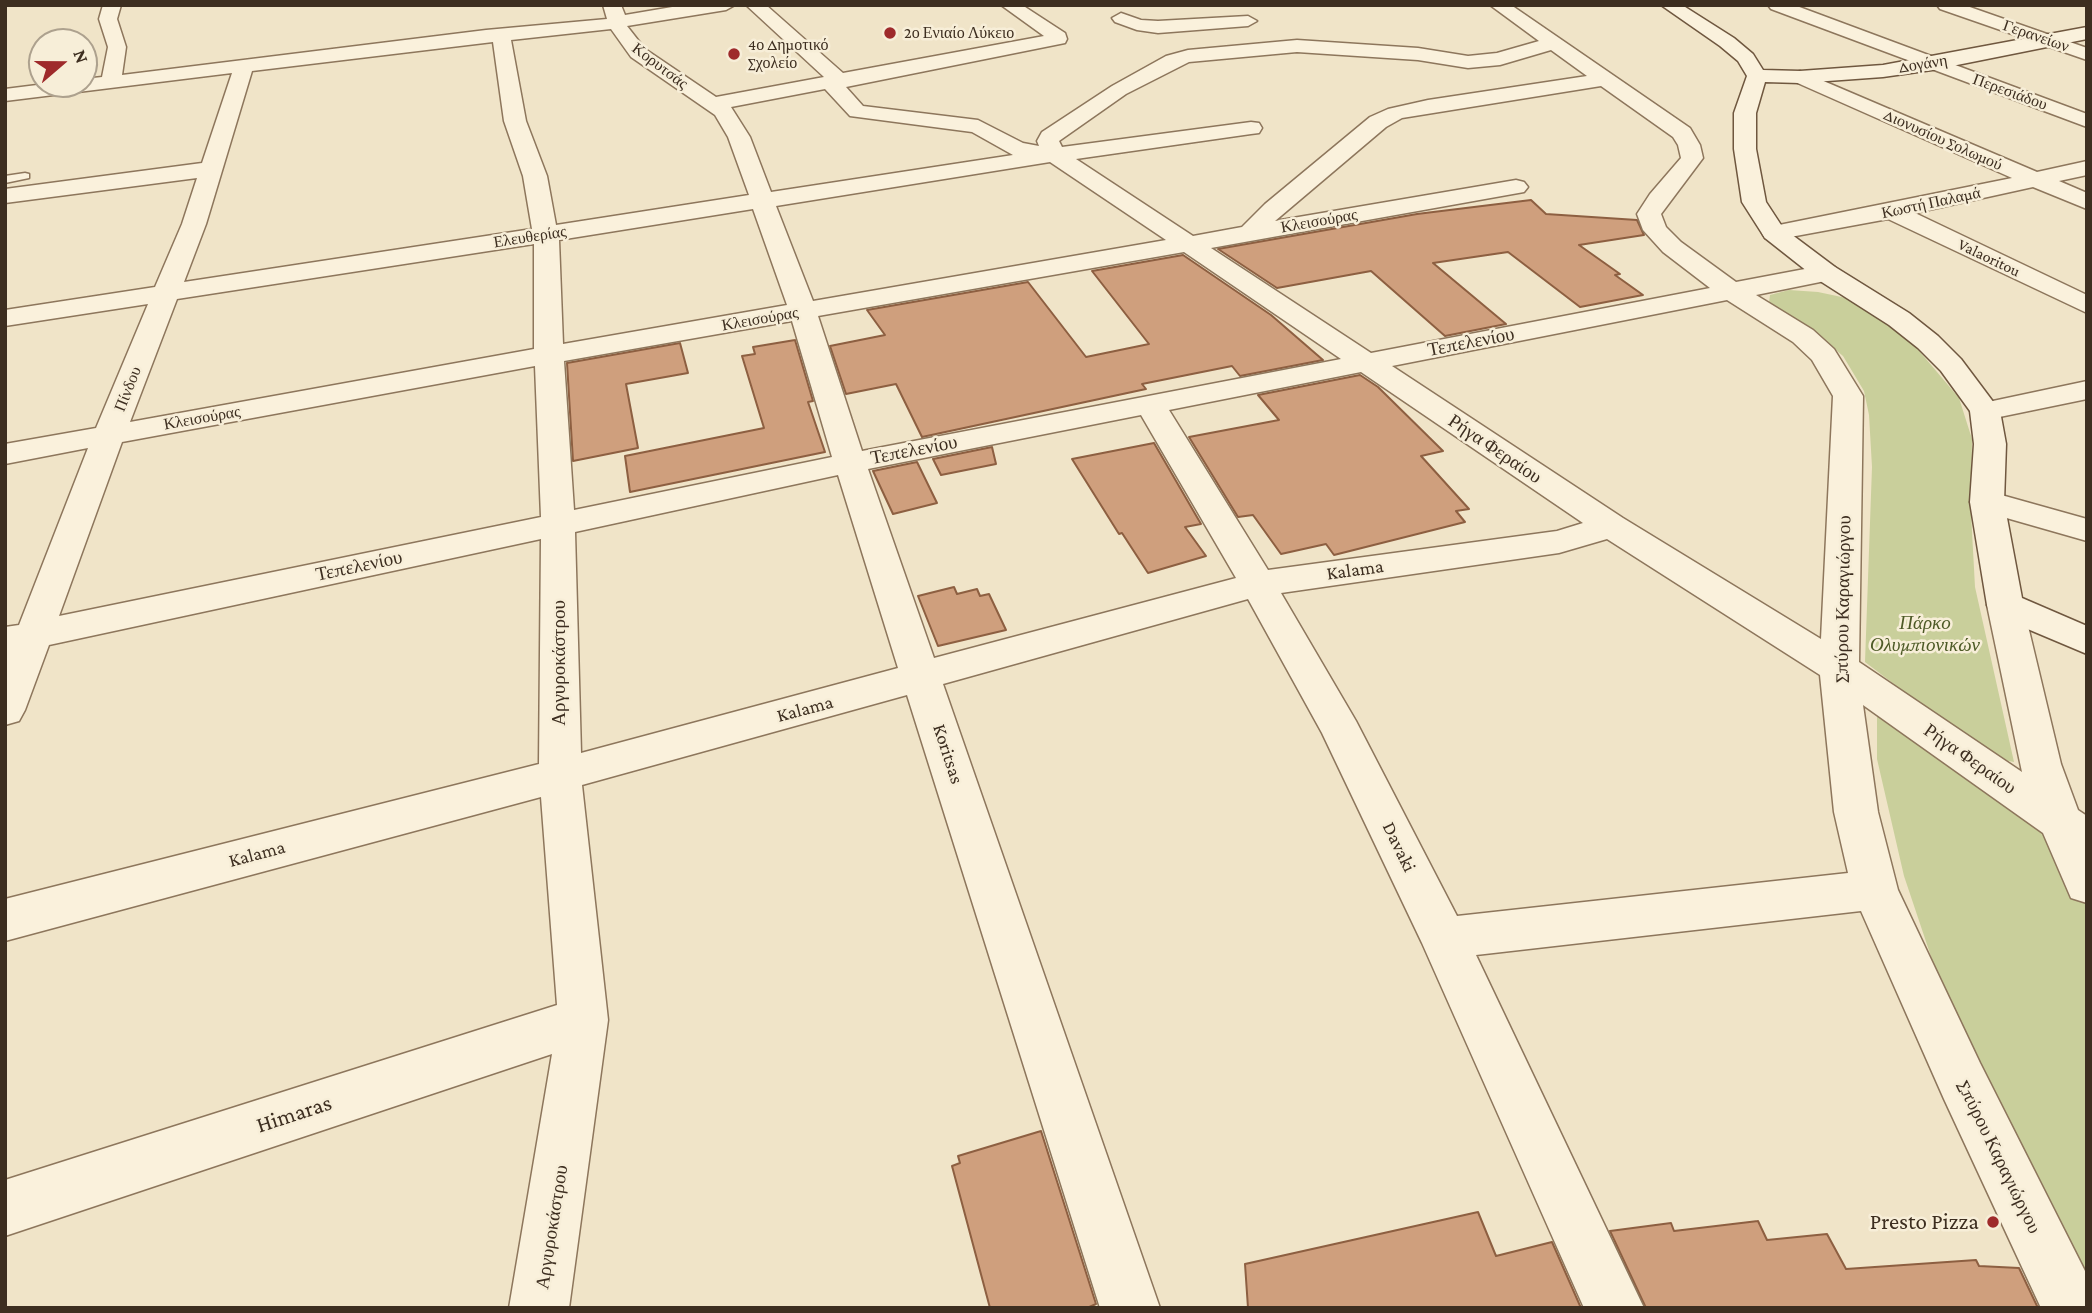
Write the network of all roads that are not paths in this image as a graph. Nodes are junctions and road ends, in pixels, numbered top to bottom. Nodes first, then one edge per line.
1 (112, 5) edge
2 (726, 5) edge
3 (755, 5) edge
4 (1010, 5) edge
5 (1229, 5) edge
6 (1499, 5) edge
7 (1670, 5) edge
8 (1777, 5) edge
9 (1946, 5) edge
10 (614, 14) edge
11 (1121, 19) dead end
12 (1255, 25) junction
13 (1345, 30) dead end
14 (2087, 33) edge
15 (494, 36) junction
16 (2049, 40) junction
17 (1555, 44) junction
18 (1258, 48) junction
19 (1418, 54) junction
20 (2087, 54) edge
21 (1932, 64) junction
22 (244, 65) junction
23 (905, 69) junction
24 (1757, 76) junction
25 (1800, 77) junction
26 (1605, 79) junction
27 (111, 81) junction
28 (836, 83) junction
29 (5, 94) edge
30 (713, 104) junction
31 (2087, 121) edge
32 (957, 123) junction
33 (1251, 128) dead end
34 (1055, 155) junction
35 (2087, 168) edge
36 (212, 169) junction
37 (2036, 181) junction
38 (13, 187) edge
39 (1516, 187) dead end
40 (762, 202) junction
41 (2087, 202) edge
42 (1891, 211) junction
43 (5, 218) edge
44 (1250, 233) junction
45 (1774, 233) junction
46 (547, 235) junction
47 (1193, 244) junction
48 (1826, 273) junction
49 (1731, 291) junction
50 (166, 293) junction
51 (2087, 305) edge
52 (803, 312) junction
53 (5, 318) edge
54 (549, 356) junction
55 (1366, 363) junction
56 (2087, 390) edge
57 (1150, 404) junction
58 (1985, 411) junction
59 (109, 435) junction
60 (5, 454) edge
61 (850, 463) junction
62 (1987, 502) junction
63 (558, 523) junction
64 (1611, 526) junction
65 (2087, 530) edge
66 (1258, 584) junction
67 (2005, 605) junction
68 (20, 638) edge
69 (2087, 641) edge
70 (1839, 668) junction
71 (922, 677) junction
72 (5, 710) edge
73 (560, 775) junction
74 (2073, 831) edge
75 (2087, 884) edge
76 (1875, 890) junction
77 (5, 920) edge
78 (1444, 938) junction
79 (583, 1020) junction
80 (5, 1208) edge
81 (539, 1308) edge
82 (1130, 1308) edge
83 (1614, 1308) edge
84 (2072, 1308) edge

1 - 27 street
2 - 10 street
3 - 28 street, Ρήγα Φεραίου
4 - 23 street
5 - 12 street
6 - 17 street
7 - 24 street
8 - 21 street, Περεσιάδου
9 - 16 street, Γερανείων
10 - 15 street, Κορυτσάς
10 - 30 street, Κορυτσάς
11 - 12 street
12 - 18 street
13 - 19 street
14 - 16 street, Δογάνη
15 - 22 street, Κορυτσάς
15 - 46 street, Αργυροκάστρου
16 - 20 street, Γερανείων
16 - 21 street, Δογάνη
17 - 19 street
17 - 26 street
18 - 19 street
18 - 34 street
21 - 25 street, Δογάνη
21 - 31 street, Περεσιάδου
22 - 27 street, Κορυτσάς
22 - 36 street, Πίνδου
23 - 28 street
23 - 32 street
24 - 25 street, Δογάνη
24 - 45 street
25 - 37 street, Διονυσίου Σολωμού
26 - 44 street
26 - 49 street, Σπύρου Καραγιώργου
27 - 29 street, Κορυτσάς
28 - 30 street
28 - 32 street, Ρήγα Φεραίου
30 - 40 street, Κορυτσάς
32 - 34 street, Ρήγα Φεραίου
33 - 34 street, Ελευθερίας
34 - 40 street, Ελευθερίας
34 - 47 street, Ρήγα Φεραίου
35 - 37 street, Κωστή Παλαμά
36 - 38 street
36 - 50 street, Πίνδου
37 - 41 street, Διονυσίου Σολωμού
37 - 42 street, Κωστή Παλαμά
38 - 43 street
39 - 44 street, Κλεισούρας
40 - 46 street, Ελευθερίας
40 - 52 street, Koritsas
42 - 45 street, Κωστή Παλαμά
42 - 51 street, Valaoritou
44 - 47 street, Κλεισούρας
45 - 48 street
46 - 50 street, Ελευθερίας
46 - 54 street, Αργυροκάστρου
47 - 52 street, Κλεισούρας
47 - 55 street, Ρήγα Φεραίου
48 - 49 street, Τεπελενίου
48 - 58 street
49 - 55 street, Τεπελενίου
49 - 70 street, Σπύρου Καραγιώργου
50 - 53 street, Ελευθερίας
50 - 59 street, Πίνδου
52 - 54 street, Κλεισούρας
52 - 61 street, Koritsas
54 - 59 street, Κλεισούρας
54 - 63 street, Αργυροκάστρου
55 - 57 street, Τεπελενίου
55 - 64 street, Ρήγα Φεραίου
56 - 58 street
57 - 61 street, Τεπελενίου
57 - 66 street, Davaki
58 - 62 street
59 - 60 street, Κλεισούρας
59 - 68 street, Πίνδου
61 - 63 street, Τεπελενίου
61 - 71 street, Koritsas
62 - 65 street
62 - 67 street
63 - 68 street, Τεπελενίου
63 - 73 street, Αργυροκάστρου
64 - 66 street, Kalama
64 - 70 street, Ρήγα Φεραίου
66 - 71 street, Kalama
66 - 78 street, Davaki
67 - 69 street
67 - 74 street
68 - 72 street, Πίνδου
70 - 74 street, Ρήγα Φεραίου
70 - 76 street, Σπύρου Καραγιώργου
71 - 73 street, Kalama
71 - 82 street, Koritsas
73 - 77 street, Kalama
73 - 79 street, Αργυροκάστρου
74 - 75 street
76 - 78 street
76 - 84 street, Σπύρου Καραγιώργου
78 - 83 street, Davaki
79 - 80 street, Himaras
79 - 81 street, Αργυροκάστρου

